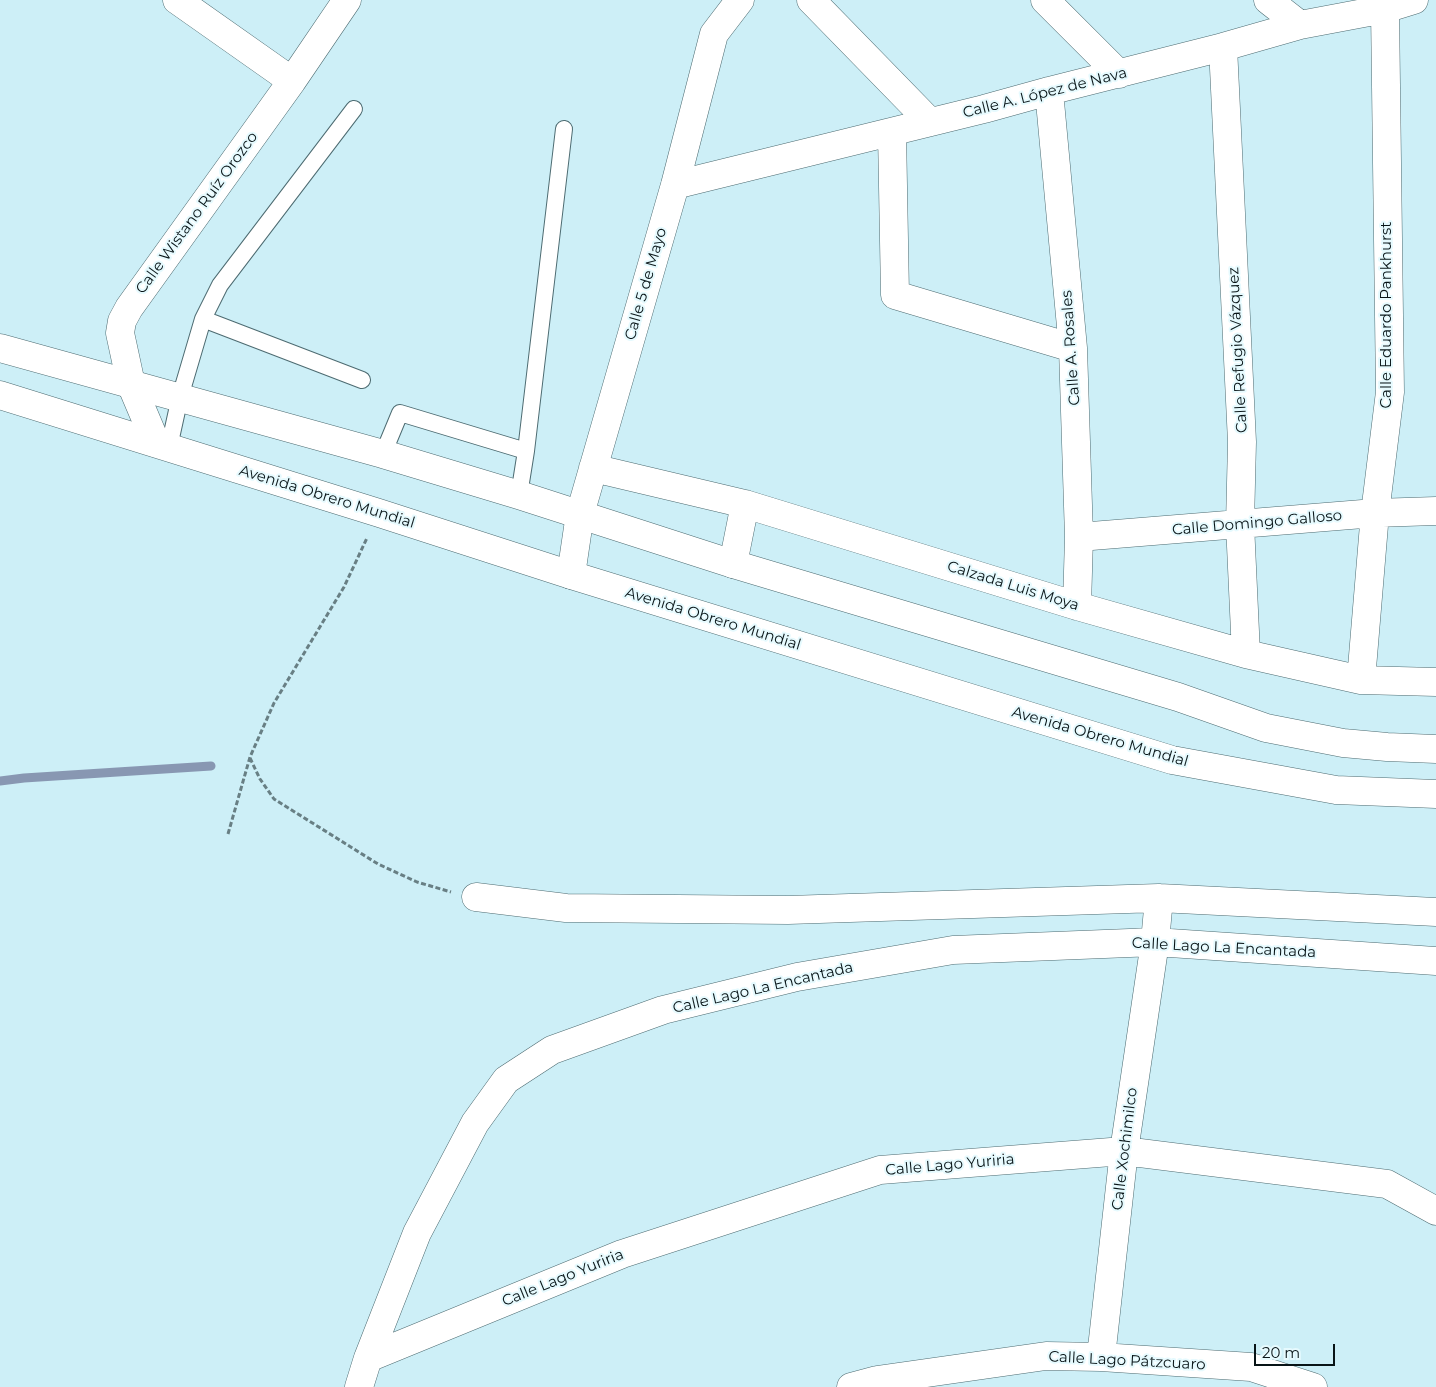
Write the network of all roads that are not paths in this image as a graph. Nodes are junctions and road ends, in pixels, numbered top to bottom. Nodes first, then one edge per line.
1 (176, 0) edge
2 (347, 0) edge
3 (740, 0) edge
4 (811, 0) edge
5 (1046, 0) edge
6 (1268, 0) edge
7 (1414, 0) edge
8 (1385, 9) junction
9 (1300, 25) junction
10 (1222, 47) junction
11 (1119, 74) junction
12 (292, 80) junction
13 (1049, 91) junction
14 (354, 109) dead end
15 (930, 122) junction
16 (564, 129) dead end
17 (892, 132) junction
18 (674, 185) junction
19 (203, 319) junction
20 (0, 348) edge
21 (1073, 348) junction
22 (362, 380) dead end
23 (131, 384) junction
24 (0, 395) edge
25 (180, 397) junction
26 (162, 445) junction
27 (526, 451) junction
28 (383, 454) junction
29 (593, 468) junction
30 (519, 495) junction
31 (745, 504) junction
32 (1436, 511) edge
33 (1375, 513) junction
34 (580, 514) junction
35 (1240, 524) junction
36 (1079, 537) junction
37 (733, 564) junction
38 (571, 575) junction
39 (1077, 606) junction
40 (1246, 654) junction
41 (1361, 680) junction
42 (1436, 682) edge
43 (1436, 749) edge
44 (1436, 794) edge
45 (476, 897) road end
46 (1159, 898) junction
47 (1436, 912) edge
48 (1155, 942) junction
49 (1436, 961) edge
50 (1124, 1151) junction
51 (1436, 1211) edge
52 (1101, 1357) junction
53 (368, 1358) junction
54 (359, 1387) edge
55 (851, 1387) edge
56 (1313, 1387) edge

1 - 12 street
2 - 12 street, Calle Wistano Ruíz Orozco
3 - 18 street, Calle 5 de Mayo
4 - 15 street
5 - 11 street
6 - 9 street
7 - 8 street, Calle A. López de Nava
8 - 9 street, Calle A. López de Nava
8 - 33 street, Calle Eduardo Pankhurst
9 - 10 street, Calle A. López de Nava
10 - 11 street, Calle A. López de Nava
10 - 35 street, Calle Refugio Vázquez
11 - 13 street, Calle A. López de Nava
12 - 23 street, Calle Wistano Ruíz Orozco
13 - 15 street, Calle A. López de Nava
13 - 21 street, Calle A. Rosales
14 - 19 lane
15 - 17 street, Calle A. López de Nava
16 - 27 lane
17 - 18 street, Calle A. López de Nava
17 - 21 street
18 - 29 street, Calle 5 de Mayo
19 - 22 lane
19 - 25 lane
20 - 23 street
21 - 36 street, Calle A. Rosales
23 - 25 street
23 - 26 street, Calle Wistano Ruíz Orozco
24 - 26 street, Avenida Obrero Mundial
25 - 26 lane
25 - 28 street
26 - 38 street, Avenida Obrero Mundial
27 - 28 lane
27 - 30 lane
28 - 30 street
29 - 31 street, Calzada Luis Moya
29 - 34 street, Calle 5 de Mayo
30 - 34 street
31 - 37 street
31 - 39 street, Calzada Luis Moya
32 - 33 street, Calle Domingo Galloso
33 - 35 street, Calle Domingo Galloso
33 - 41 street, Calle Eduardo Pankhurst
34 - 37 street
34 - 38 street, Calle 5 de Mayo
35 - 36 street, Calle Domingo Galloso
35 - 40 street, Calle Refugio Vázquez
36 - 39 street, Calle A. Rosales
37 - 43 street
38 - 44 street, Avenida Obrero Mundial
39 - 40 street, Calzada Luis Moya
40 - 41 street, Calzada Luis Moya
41 - 42 street, Calzada Luis Moya
45 - 46 street
46 - 47 street
46 - 48 street, Calle Xochimilco
48 - 49 street, Calle Lago La Encantada
48 - 50 street, Calle Xochimilco
48 - 53 street, Calle Lago La Encantada
50 - 51 street, Calle Lago Yuriria
50 - 52 street, Calle Xochimilco
50 - 53 street, Calle Lago Yuriria
52 - 55 street, Calle Lago Pátzcuaro
52 - 56 street, Calle Lago Pátzcuaro
53 - 54 street, Calle Lago La Encantada

